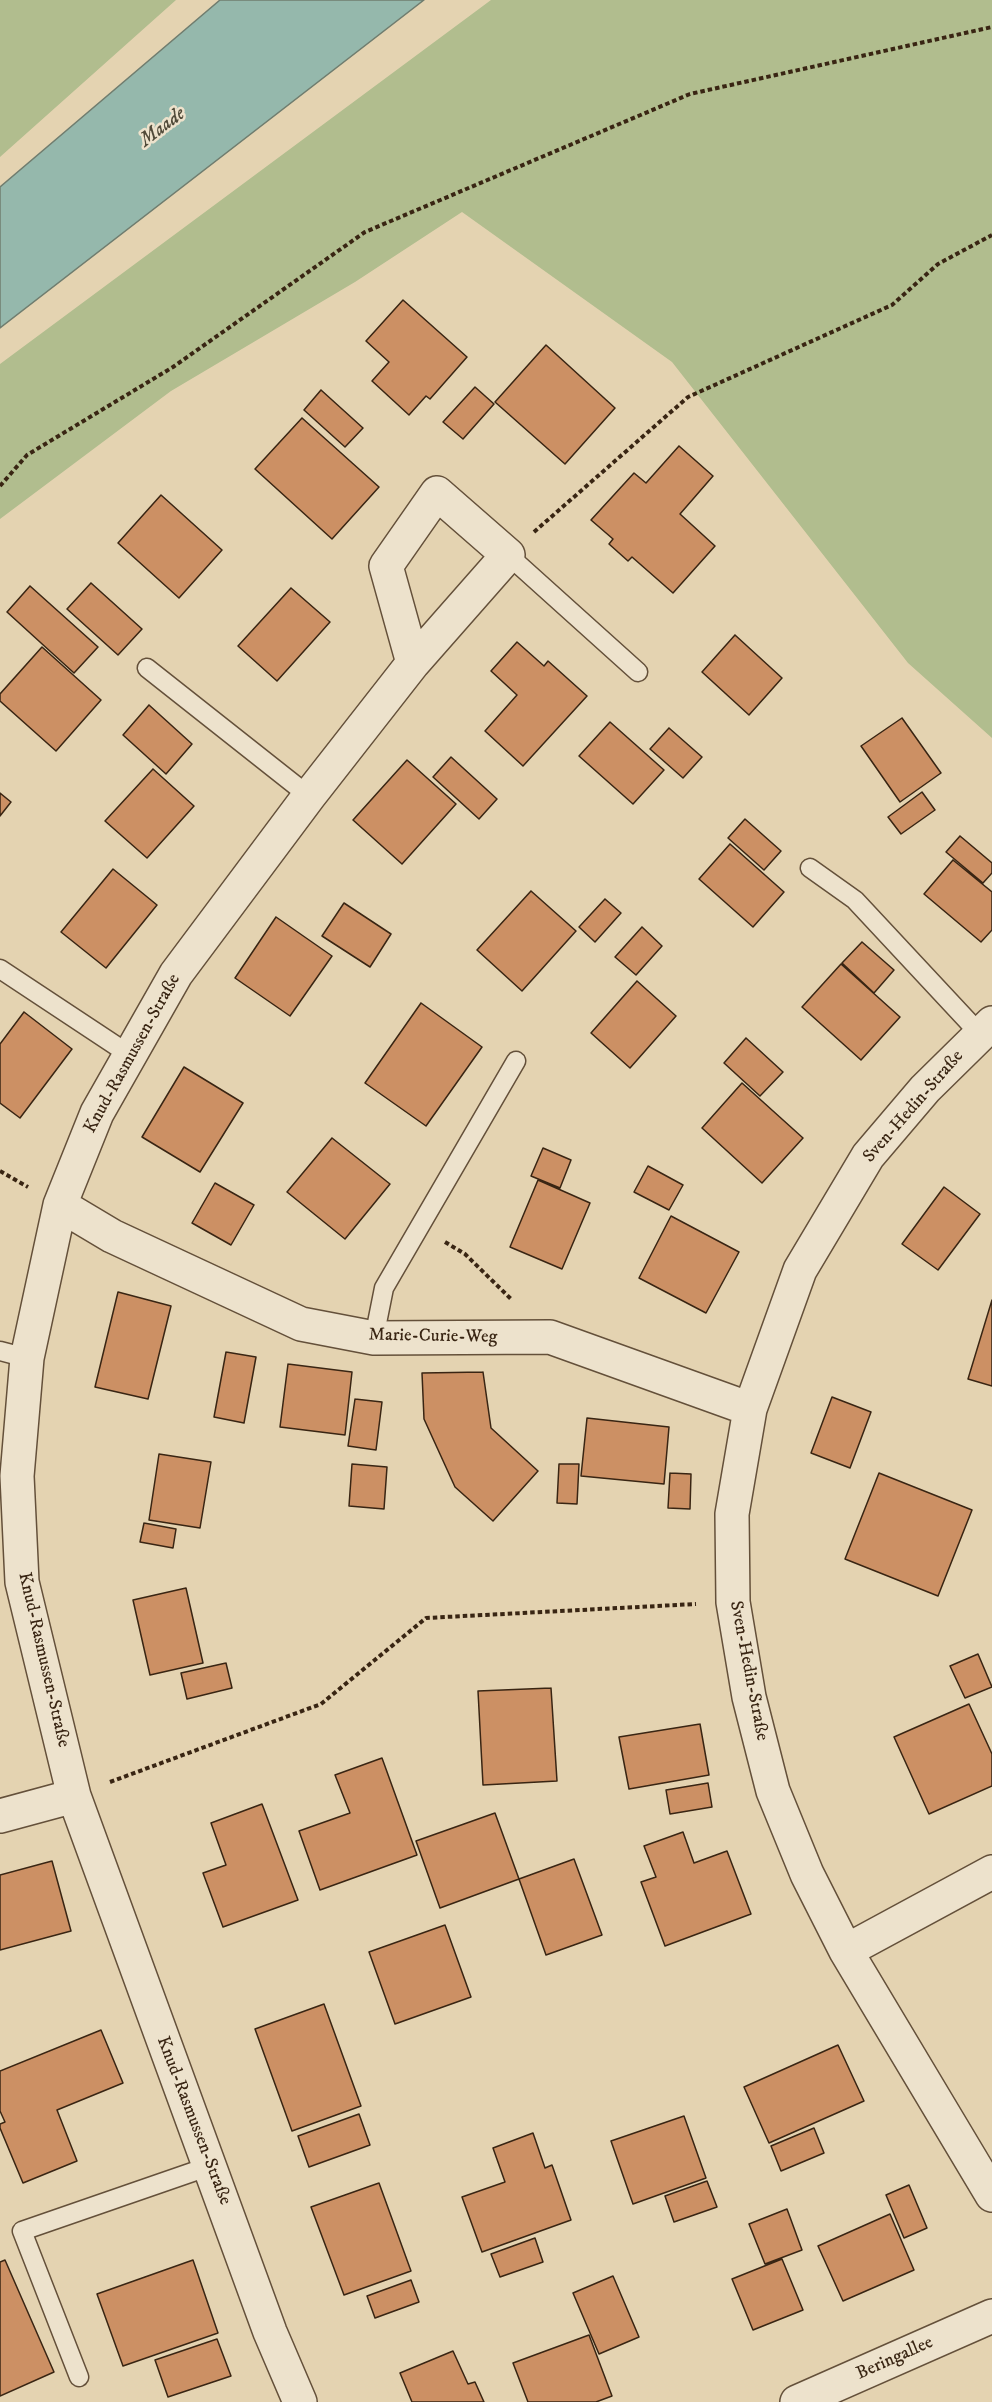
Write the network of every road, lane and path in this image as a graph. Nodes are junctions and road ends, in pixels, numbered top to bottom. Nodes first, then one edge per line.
1 (992, 27) edge
2 (992, 235) edge
3 (0, 486) edge
4 (508, 555) junction
5 (412, 663) junction
6 (147, 668) dead end
7 (638, 672) dead end
8 (309, 796) junction
9 (810, 868) dead end
10 (0, 969) edge
11 (986, 1028) edge
12 (130, 1055) junction
13 (516, 1061) dead end
14 (60, 1205) junction
15 (419, 1227) junction
16 (550, 1337) junction
17 (374, 1338) junction
18 (14, 1354) edge
19 (750, 1409) junction
20 (733, 1602) junction
21 (74, 1796) junction
22 (0, 1816) edge
23 (992, 1872) edge
24 (846, 1951) junction
25 (210, 2166) junction
26 (992, 2195) edge
27 (992, 2316) edge
28 (79, 2377) dead end
29 (300, 2402) edge
30 (797, 2402) edge

1 - 3 path
2 - 4 path
4 - 5 street, Knud-Rasmussen-Straße
4 - 5 street
4 - 7 lane
5 - 8 street, Knud-Rasmussen-Straße
6 - 8 lane
8 - 12 street, Knud-Rasmussen-Straße
9 - 11 lane
10 - 12 lane
11 - 19 street, Sven-Hedin-Straße
12 - 14 street, Knud-Rasmussen-Straße
13 - 15 lane
14 - 17 street, Marie-Curie-Weg
14 - 18 street, Knud-Rasmussen-Straße
15 - 16 path
15 - 17 lane
16 - 17 street, Marie-Curie-Weg
16 - 19 street, Marie-Curie-Weg
18 - 21 street, Knud-Rasmussen-Straße
19 - 20 street, Sven-Hedin-Straße
20 - 21 path
20 - 24 street, Sven-Hedin-Straße
21 - 22 street
21 - 25 street, Knud-Rasmussen-Straße
23 - 24 street
24 - 26 street, Sven-Hedin-Straße
25 - 28 lane
25 - 29 street, Knud-Rasmussen-Straße
27 - 30 street, Beringallee

